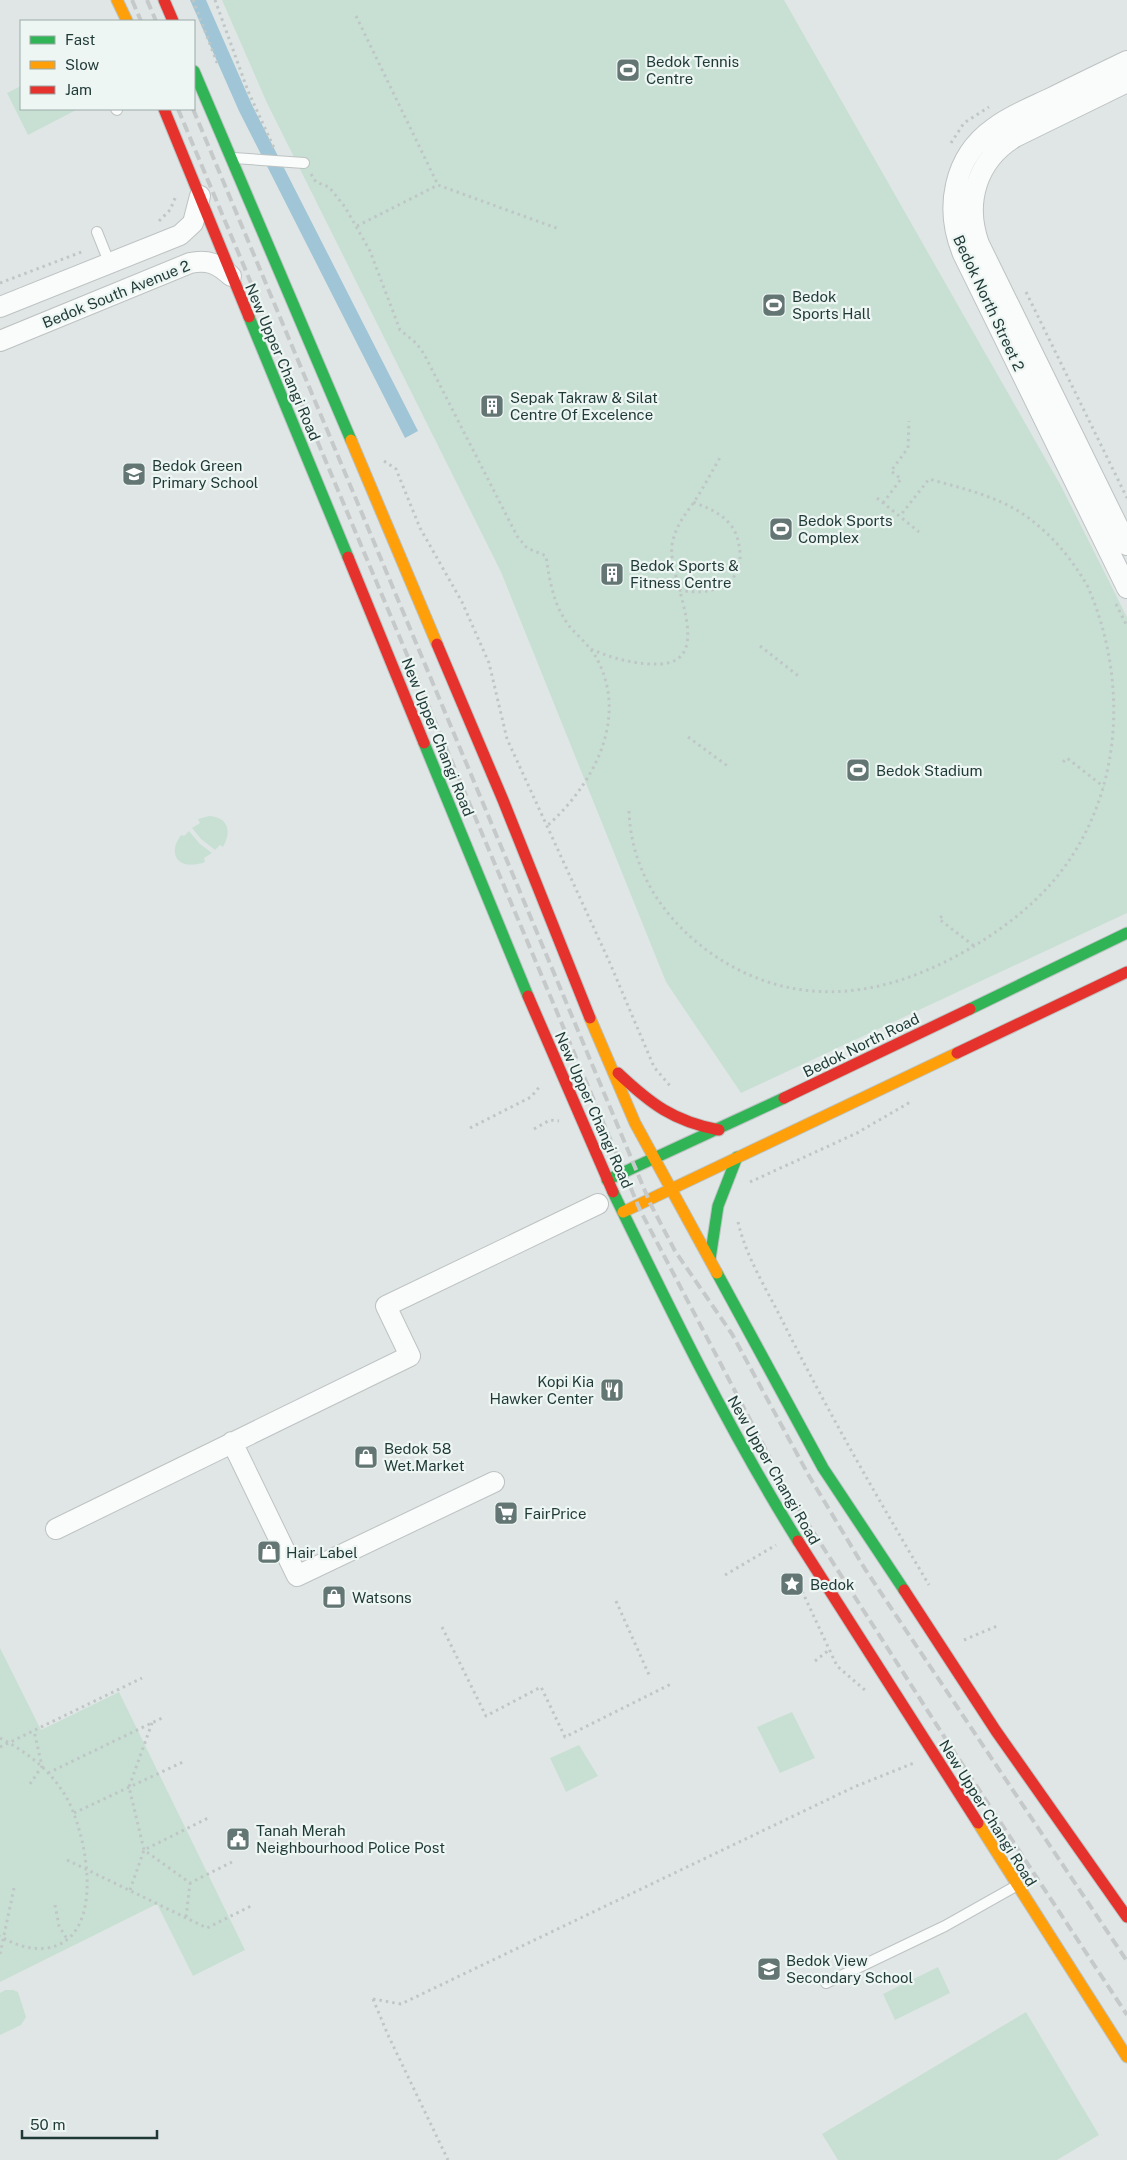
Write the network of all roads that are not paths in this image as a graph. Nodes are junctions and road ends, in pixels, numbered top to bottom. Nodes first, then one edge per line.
1 (117, 0) edge
2 (164, 0) edge
3 (126, 20) edge
4 (173, 20) edge
5 (1127, 61) edge
6 (195, 73) edge
7 (1127, 82) edge
8 (164, 110) edge
9 (231, 158) junction
10 (304, 163) road end
11 (200, 196) junction
12 (97, 232) dead end
13 (106, 253) junction
14 (231, 276) junction
15 (0, 307) edge
16 (0, 341) edge
17 (1127, 545) edge
18 (1127, 588) edge
19 (1127, 933) edge
20 (1127, 972) edge
21 (608, 1063) junction
22 (719, 1130) junction
23 (655, 1157) junction
24 (738, 1157) junction
25 (607, 1180) junction
26 (672, 1188) junction
27 (598, 1204) dead end
28 (622, 1212) junction
29 (710, 1259) junction
30 (232, 1442) junction
31 (494, 1482) dead end
32 (56, 1529) dead end
33 (1016, 1885) junction
34 (1127, 1917) edge
35 (826, 1983) dead end
36 (1127, 2057) edge

1 - 3 main road
2 - 4 main road
5 - 18 street, Bedok North Street 2
6 - 9 main road
7 - 17 street, Bedok North Street 2
8 - 11 main road, New Upper Changi Road
9 - 10 lane
9 - 21 main road
11 - 13 street, Bedok South Avenue 2
11 - 14 main road, New Upper Changi Road
12 - 13 lane
13 - 15 street, Bedok South Avenue 2
14 - 16 street, Bedok South Avenue 2
14 - 25 main road, New Upper Changi Road
19 - 22 main road, Bedok North Road
20 - 24 main road
21 - 22 main road
21 - 23 main road
22 - 23 main road, Bedok North Road
23 - 25 main road, Bedok North Road
23 - 26 main road
24 - 26 main road
24 - 29 main road
25 - 28 main road, New Upper Changi Road
26 - 28 main road
26 - 29 main road
27 - 30 street
28 - 33 main road, New Upper Changi Road
29 - 34 main road
30 - 31 street
30 - 32 street
33 - 35 lane
33 - 36 main road, New Upper Changi Road

